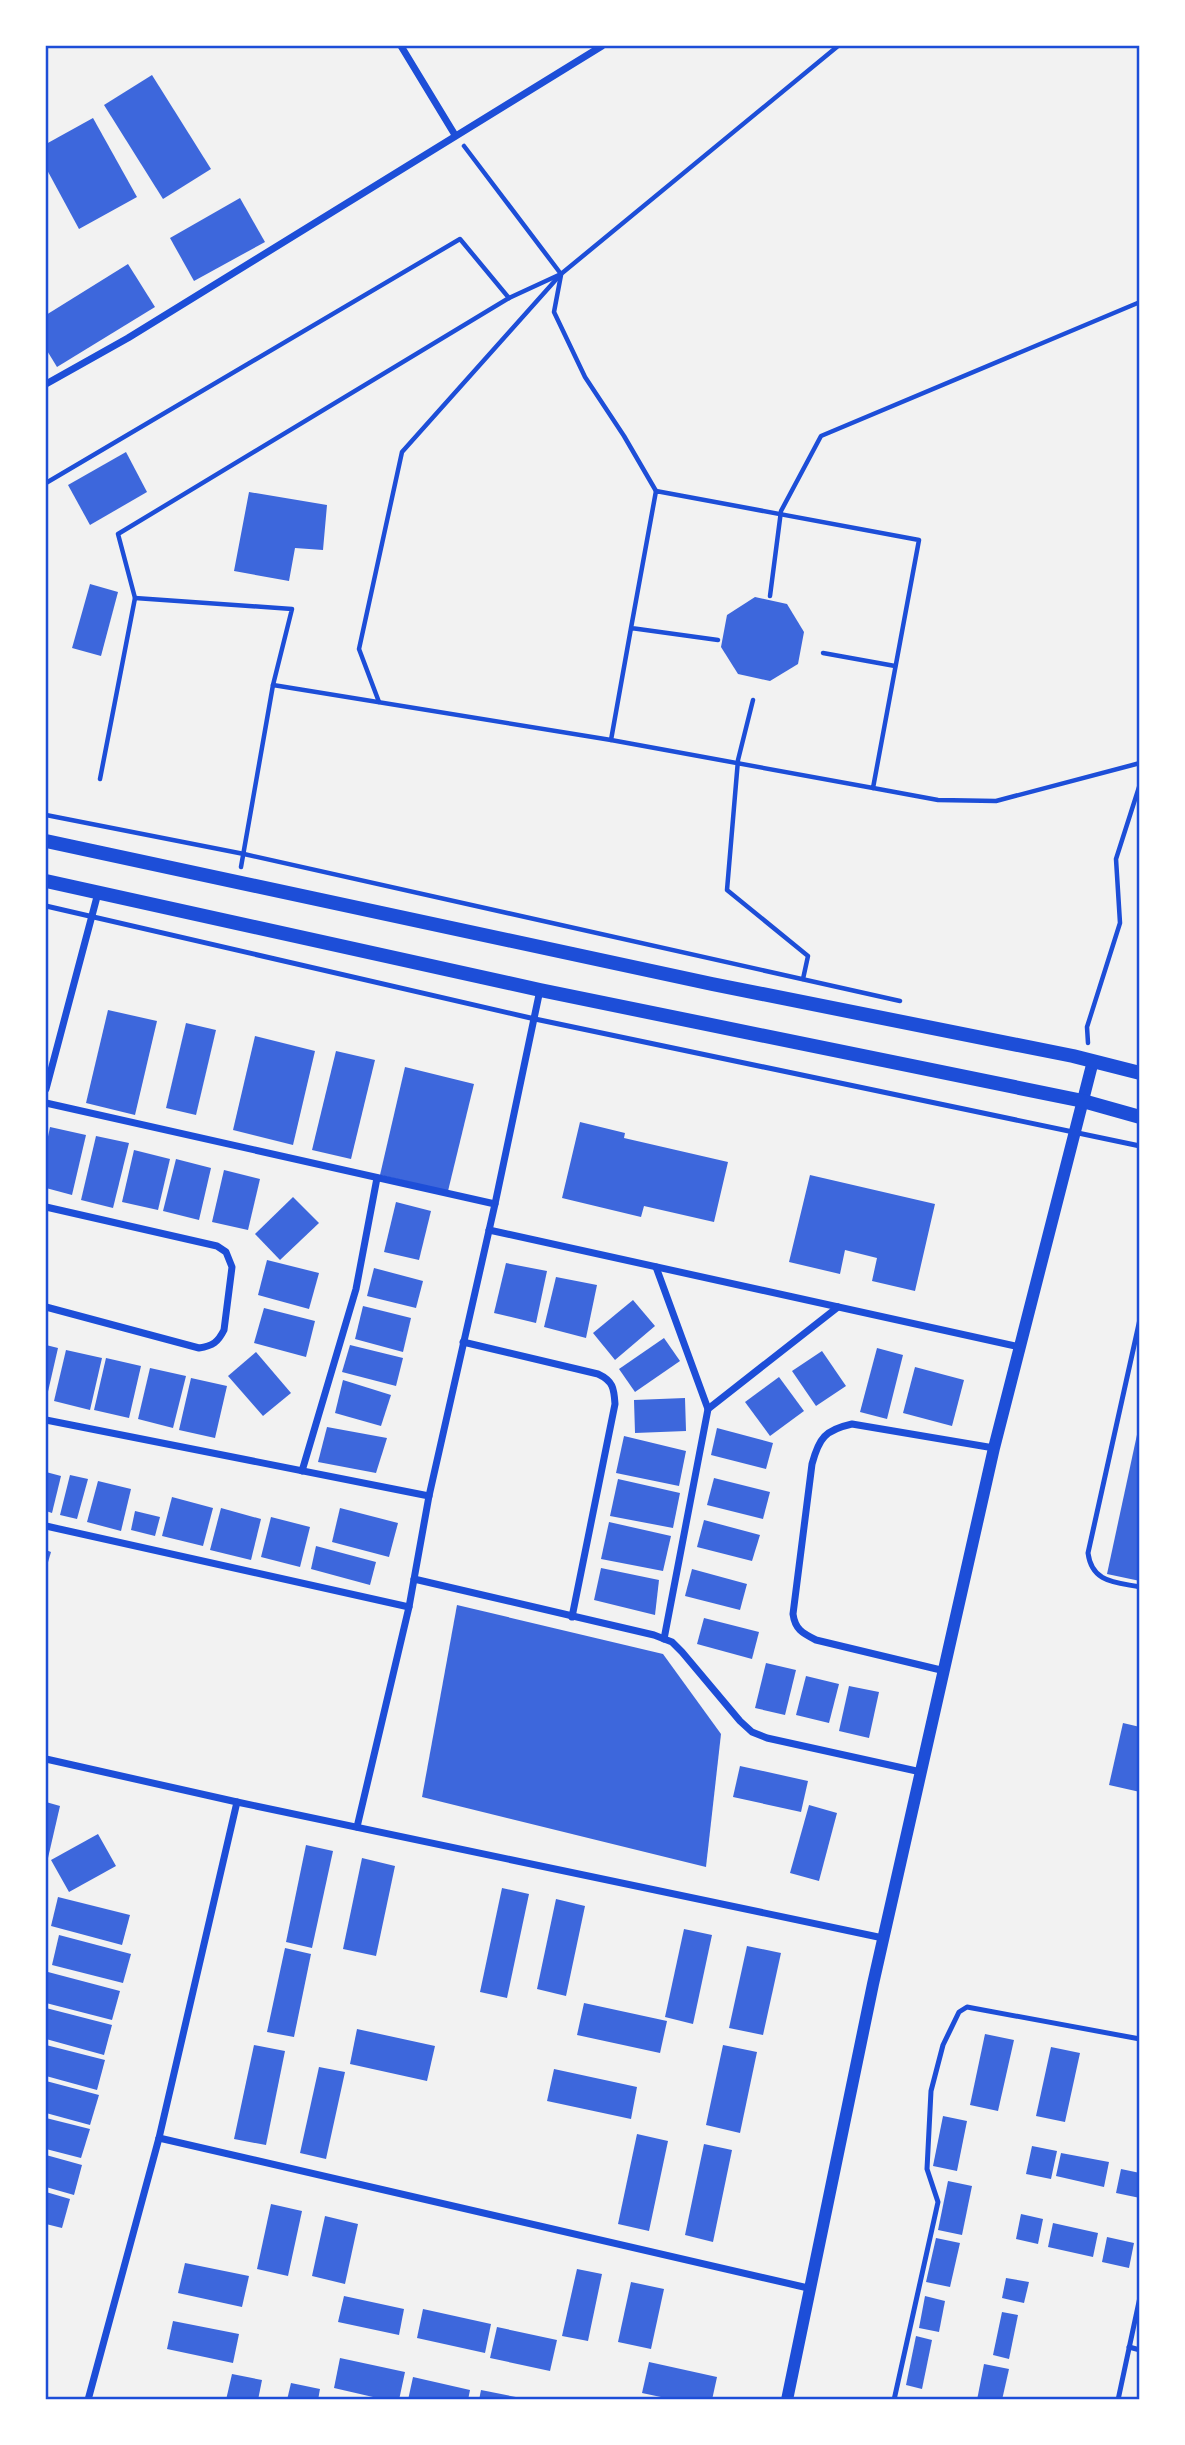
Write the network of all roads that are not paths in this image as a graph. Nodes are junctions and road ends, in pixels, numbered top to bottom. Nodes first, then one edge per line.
1 (401, 46) edge
2 (602, 46) edge
3 (455, 135) junction
4 (46, 384) edge
5 (46, 841) edge
6 (46, 881) edge
7 (98, 892) junction
8 (46, 906) edge
9 (92, 915) junction
10 (540, 990) junction
11 (535, 1019) junction
12 (1093, 1061) junction
13 (1139, 1073) edge
14 (46, 1088) edge
15 (1083, 1101) junction
16 (46, 1103) edge
17 (1139, 1117) edge
18 (1076, 1131) junction
19 (1139, 1146) edge
20 (377, 1178) junction
21 (495, 1204) junction
22 (46, 1207) edge
23 (489, 1230) junction
24 (656, 1267) junction
25 (46, 1307) edge
26 (838, 1307) junction
27 (1139, 1319) edge
28 (463, 1342) junction
29 (1020, 1347) junction
30 (708, 1409) junction
31 (46, 1420) edge
32 (994, 1448) junction
33 (302, 1471) junction
34 (429, 1496) junction
35 (46, 1526) edge
36 (414, 1579) junction
37 (1139, 1587) edge
38 (409, 1607) junction
39 (572, 1617) junction
40 (664, 1639) junction
41 (946, 1671) junction
42 (46, 1759) edge
43 (921, 1772) junction
44 (237, 1802) junction
45 (357, 1827) junction
46 (883, 1938) junction
47 (1139, 2039) edge
48 (159, 2138) junction
49 (808, 2288) junction
50 (1139, 2297) edge
51 (1129, 2347) junction
52 (1139, 2350) edge
53 (88, 2399) edge
54 (787, 2399) edge
55 (894, 2399) edge
56 (1118, 2399) edge

1 - 3 street
2 - 3 street
3 - 4 street
5 - 12 main road
6 - 7 main road
7 - 9 street
7 - 10 main road
8 - 9 lane
9 - 11 lane
9 - 14 street
10 - 11 street
10 - 15 main road
11 - 18 lane
11 - 21 street
12 - 13 main road
12 - 15 street
15 - 17 main road
15 - 18 street
16 - 20 street
18 - 19 lane
18 - 29 street
20 - 21 street
20 - 33 street
21 - 23 street
22 - 25 street
23 - 24 street
23 - 28 street
24 - 26 street
24 - 30 street
26 - 29 street
26 - 30 street
27 - 37 lane
28 - 34 street
28 - 39 street
29 - 32 street
30 - 40 street
31 - 33 street
32 - 41 street
32 - 41 street
33 - 34 street
34 - 36 street
35 - 38 street
36 - 38 street
36 - 39 street
38 - 45 street
39 - 40 street
40 - 43 street
41 - 43 street
42 - 44 street
43 - 46 street
44 - 45 street
44 - 48 street
45 - 46 street
46 - 49 street
47 - 55 lane
48 - 49 street
48 - 53 street
49 - 54 street
50 - 51 lane
51 - 52 lane
51 - 56 lane

